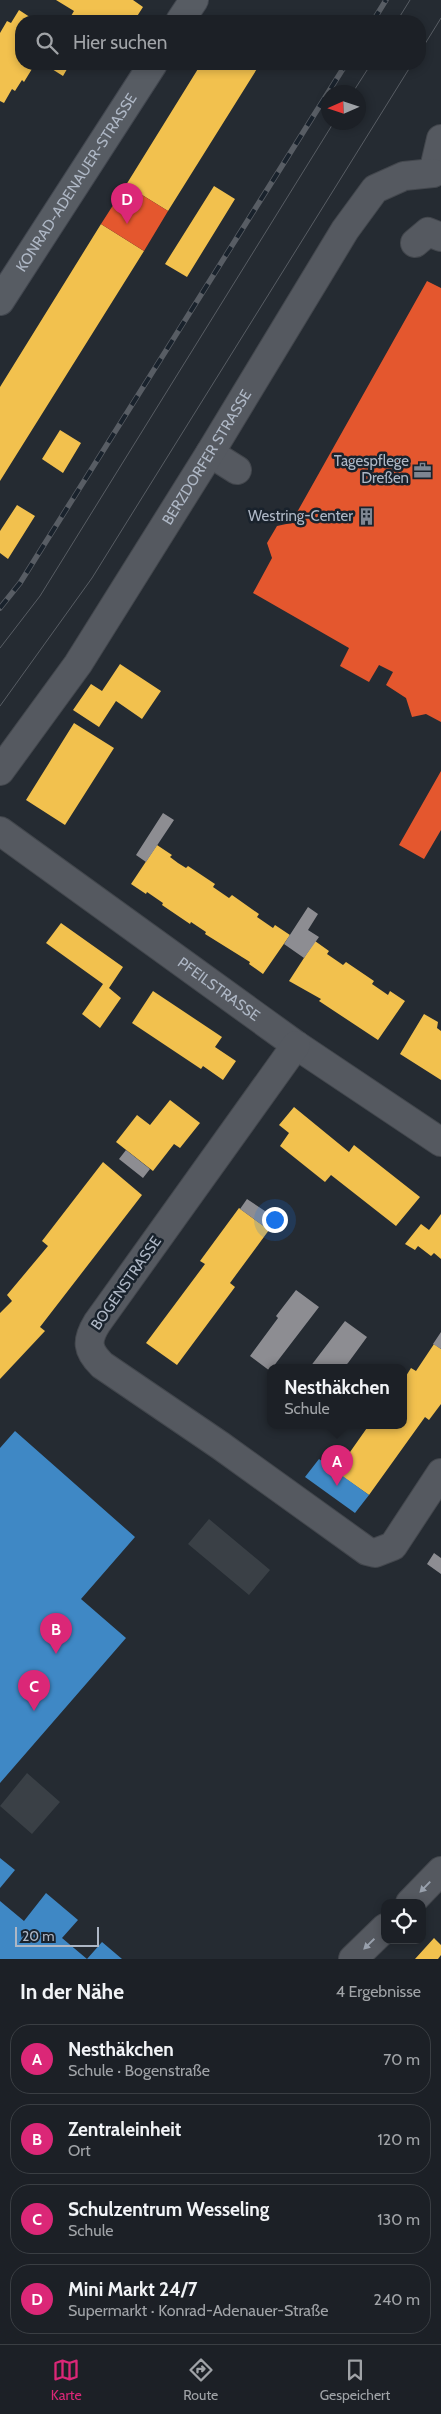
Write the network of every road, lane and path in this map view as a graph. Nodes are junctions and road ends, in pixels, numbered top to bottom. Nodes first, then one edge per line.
1 (149, 70) edge
2 (441, 139) edge
3 (437, 176) edge
4 (441, 237) edge
5 (415, 243) dead end
6 (0, 301) edge
7 (210, 453) junction
8 (237, 470) dead end
9 (0, 771) edge
10 (0, 832) edge
11 (296, 1045) junction
12 (441, 1142) edge
13 (441, 1473) edge
14 (441, 1871) edge
15 (414, 1899) edge
16 (381, 1932) edge
17 (353, 1959) edge

1 - 6 main road, KONRAD-ADENAUER-STRASSE
2 - 3 street
3 - 7 street, BERZDORFER STRASSE
4 - 5 street
7 - 8 street
7 - 9 street, BERZDORFER STRASSE
10 - 11 street, PFEILSTRASSE
11 - 12 street, PFEILSTRASSE
11 - 13 street, BOGENSTRASSE
14 -> 15 street
16 -> 17 street

